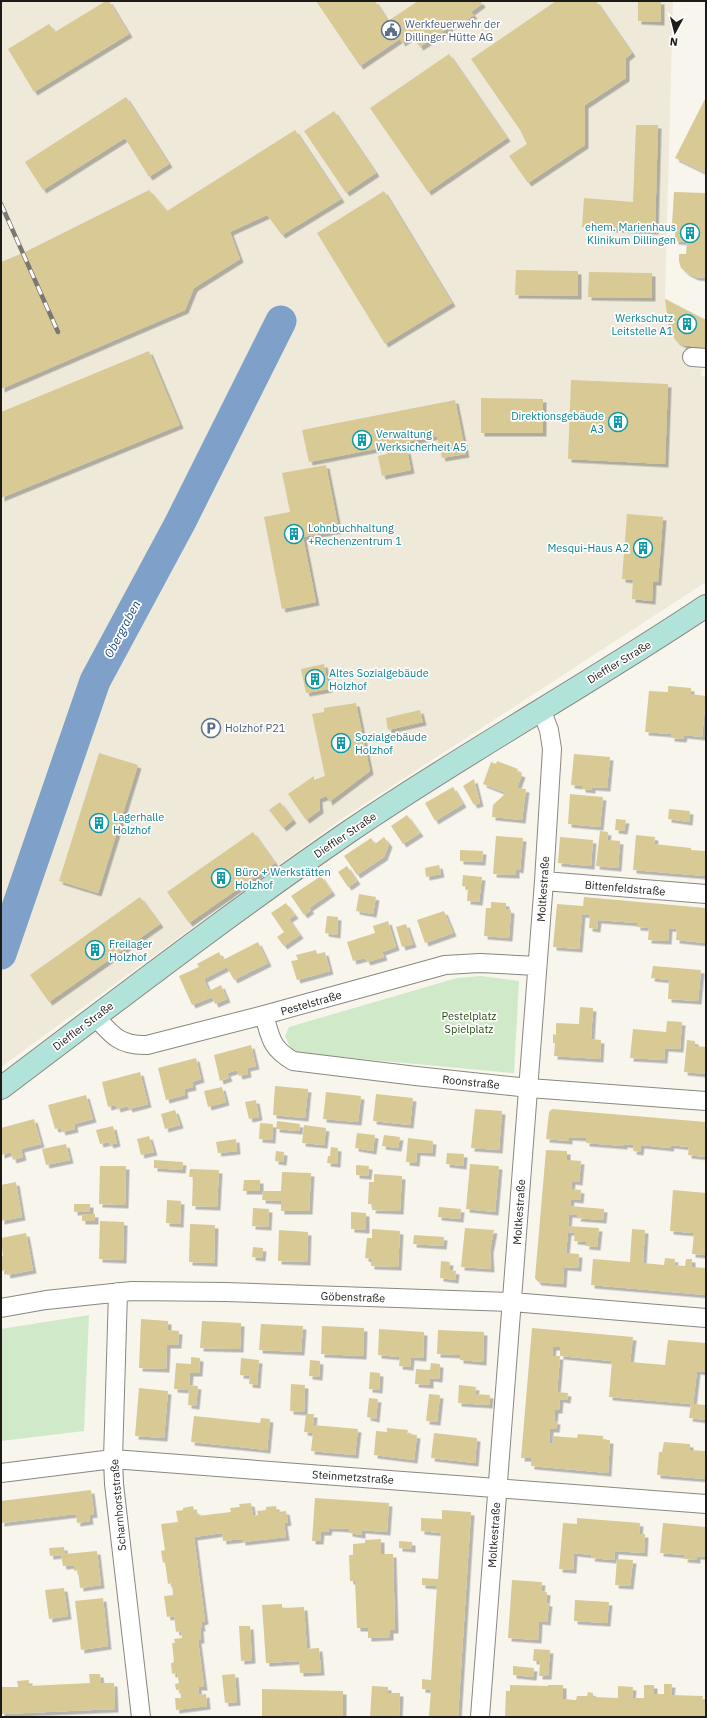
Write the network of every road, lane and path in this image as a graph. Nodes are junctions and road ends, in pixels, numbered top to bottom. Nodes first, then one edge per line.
1 (706, 606) edge
2 (541, 709) junction
3 (544, 881) junction
4 (706, 894) edge
5 (537, 966) junction
6 (95, 1016) junction
7 (264, 1016) junction
8 (1, 1088) edge
9 (529, 1088) junction
10 (706, 1101) edge
11 (118, 1292) junction
12 (512, 1302) junction
13 (1, 1308) edge
14 (706, 1318) edge
15 (113, 1460) junction
16 (1, 1473) edge
17 (498, 1487) junction
18 (706, 1504) edge
19 (141, 1717) edge
20 (480, 1717) edge

1 - 2 main road, Dieffler Straße
2 - 3 street, Moltkestraße
2 - 6 main road, Dieffler Straße
3 - 4 street, Bittenfeldstraße
3 - 5 street, Moltkestraße
5 - 7 street, Pestelstraße
5 - 9 street, Moltkestraße
6 - 7 street, Pestelstraße
6 - 8 main road, Dieffler Straße
7 - 9 street, Roonstraße
9 - 10 street, Roonstraße
9 - 12 street, Moltkestraße
11 - 12 street, Göbenstraße
11 - 13 street, Göbenstraße
11 - 15 street, Scharnhorststraße
12 - 14 street, Göbenstraße
12 - 17 street, Moltkestraße
15 - 16 street, Steinmetzstraße
15 - 17 street, Steinmetzstraße
15 - 19 street, Scharnhorststraße
17 - 18 street, Steinmetzstraße
17 - 20 street, Moltkestraße

